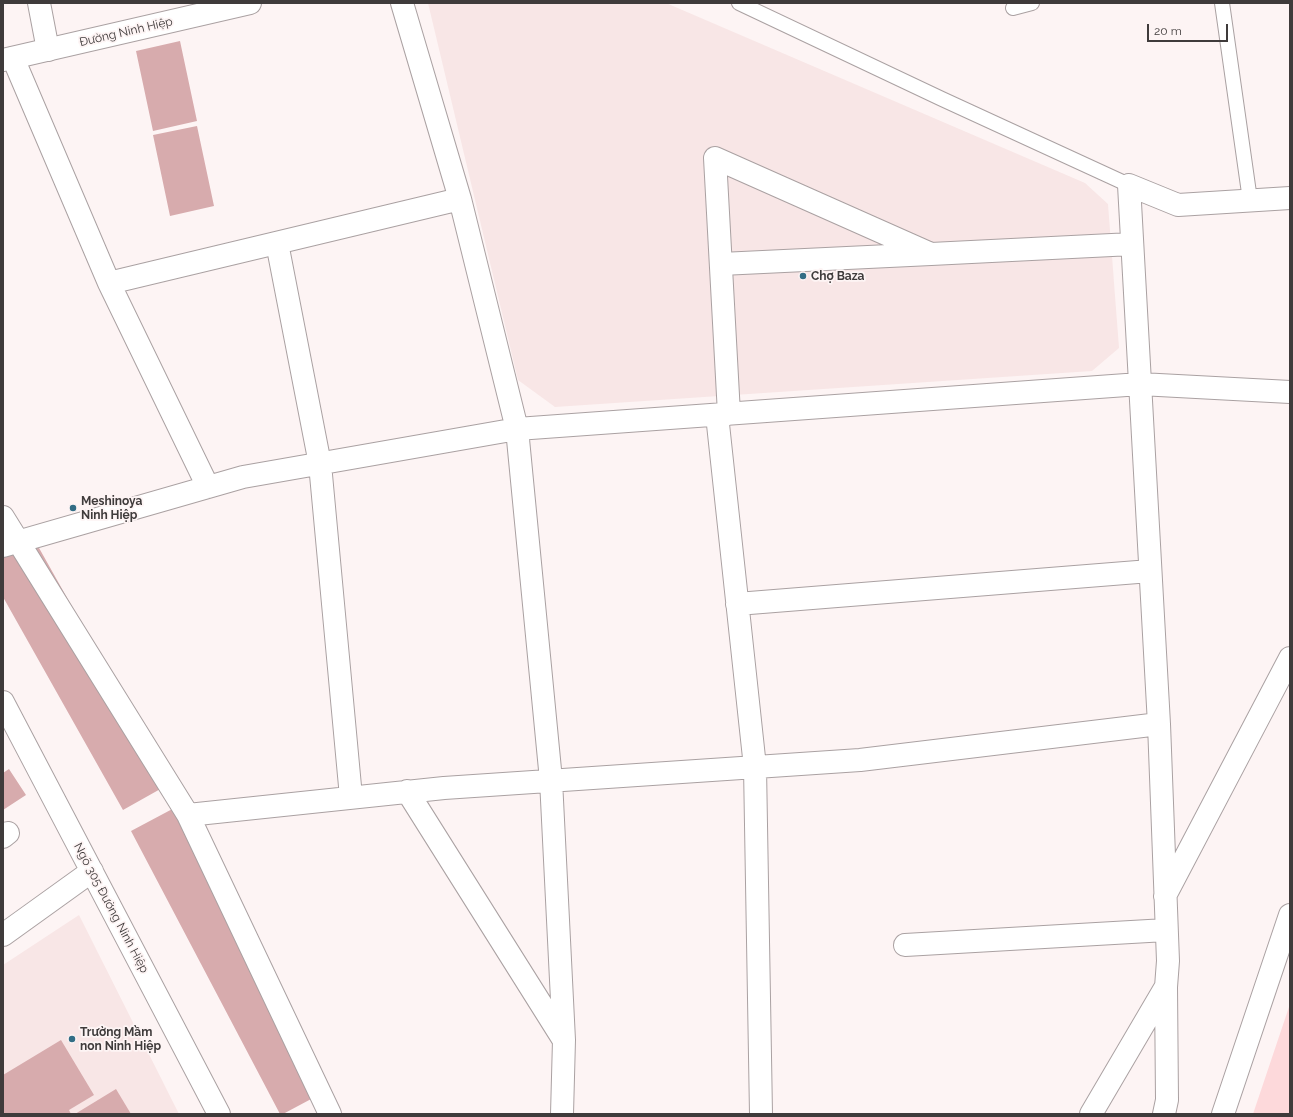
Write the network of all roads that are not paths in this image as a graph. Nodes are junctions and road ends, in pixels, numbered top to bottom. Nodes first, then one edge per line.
1 (39, 3) edge
2 (250, 3) edge
3 (402, 3) edge
4 (739, 3) edge
5 (1032, 3) edge
6 (1222, 3) edge
7 (1013, 8) dead end
8 (48, 50) junction
9 (8, 59) edge
10 (1128, 185) junction
11 (1290, 198) edge
12 (460, 199) junction
13 (1250, 200) junction
14 (277, 243) junction
15 (1132, 244) junction
16 (931, 254) junction
17 (721, 264) junction
18 (109, 283) junction
19 (1140, 384) junction
20 (1290, 392) edge
21 (723, 414) junction
22 (517, 429) junction
23 (320, 464) junction
24 (208, 487) junction
25 (3, 517) edge
26 (10, 544) edge
27 (1150, 571) junction
28 (737, 604) junction
29 (1290, 658) edge
30 (3, 702) edge
31 (1159, 724) junction
32 (755, 767) junction
33 (552, 780) junction
34 (407, 791) junction
35 (351, 797) junction
36 (188, 815) junction
37 (92, 871) junction
38 (1165, 898) junction
39 (1290, 915) edge
40 (1166, 930) junction
41 (3, 935) edge
42 (905, 945) dead end
43 (1166, 987) junction
44 (564, 1040) junction
45 (219, 1114) edge
46 (330, 1114) edge
47 (562, 1114) edge
48 (762, 1114) edge
49 (1091, 1114) edge
50 (1164, 1114) edge
51 (1223, 1114) edge

1 - 8 main road
2 - 8 main road, Đường Ninh Hiệp
3 - 12 main road
4 - 10 lane
5 - 7 lane
6 - 13 lane
8 - 9 main road, Đường Ninh Hiệp
9 - 18 main road
10 - 13 main road
10 - 15 main road
11 - 13 main road
12 - 14 main road
12 - 22 main road
14 - 18 main road
14 - 23 main road
15 - 16 main road
15 - 19 main road
16 - 17 main road
16 - 17 main road
17 - 21 main road
18 - 24 main road
19 - 20 main road
19 - 21 main road
19 - 27 main road
21 - 22 main road
21 - 28 main road
22 - 23 main road
22 - 33 main road
23 - 24 main road
23 - 35 main road
24 - 26 main road
25 - 26 main road
26 - 36 main road
27 - 28 main road
27 - 31 main road
28 - 32 main road
29 - 38 main road
30 - 37 main road, Ngõ 305 Đường Ninh Hiệp
31 - 32 main road
31 - 38 main road
32 - 33 main road
32 - 48 main road
33 - 34 main road
33 - 44 main road
34 - 35 main road
34 - 44 main road
35 - 36 main road
36 - 46 main road
37 - 41 main road
37 - 45 main road, Ngõ 305 Đường Ninh Hiệp
38 - 40 main road
39 - 51 main road
40 - 42 main road
40 - 43 main road
43 - 49 main road
43 - 50 main road
44 - 47 main road

